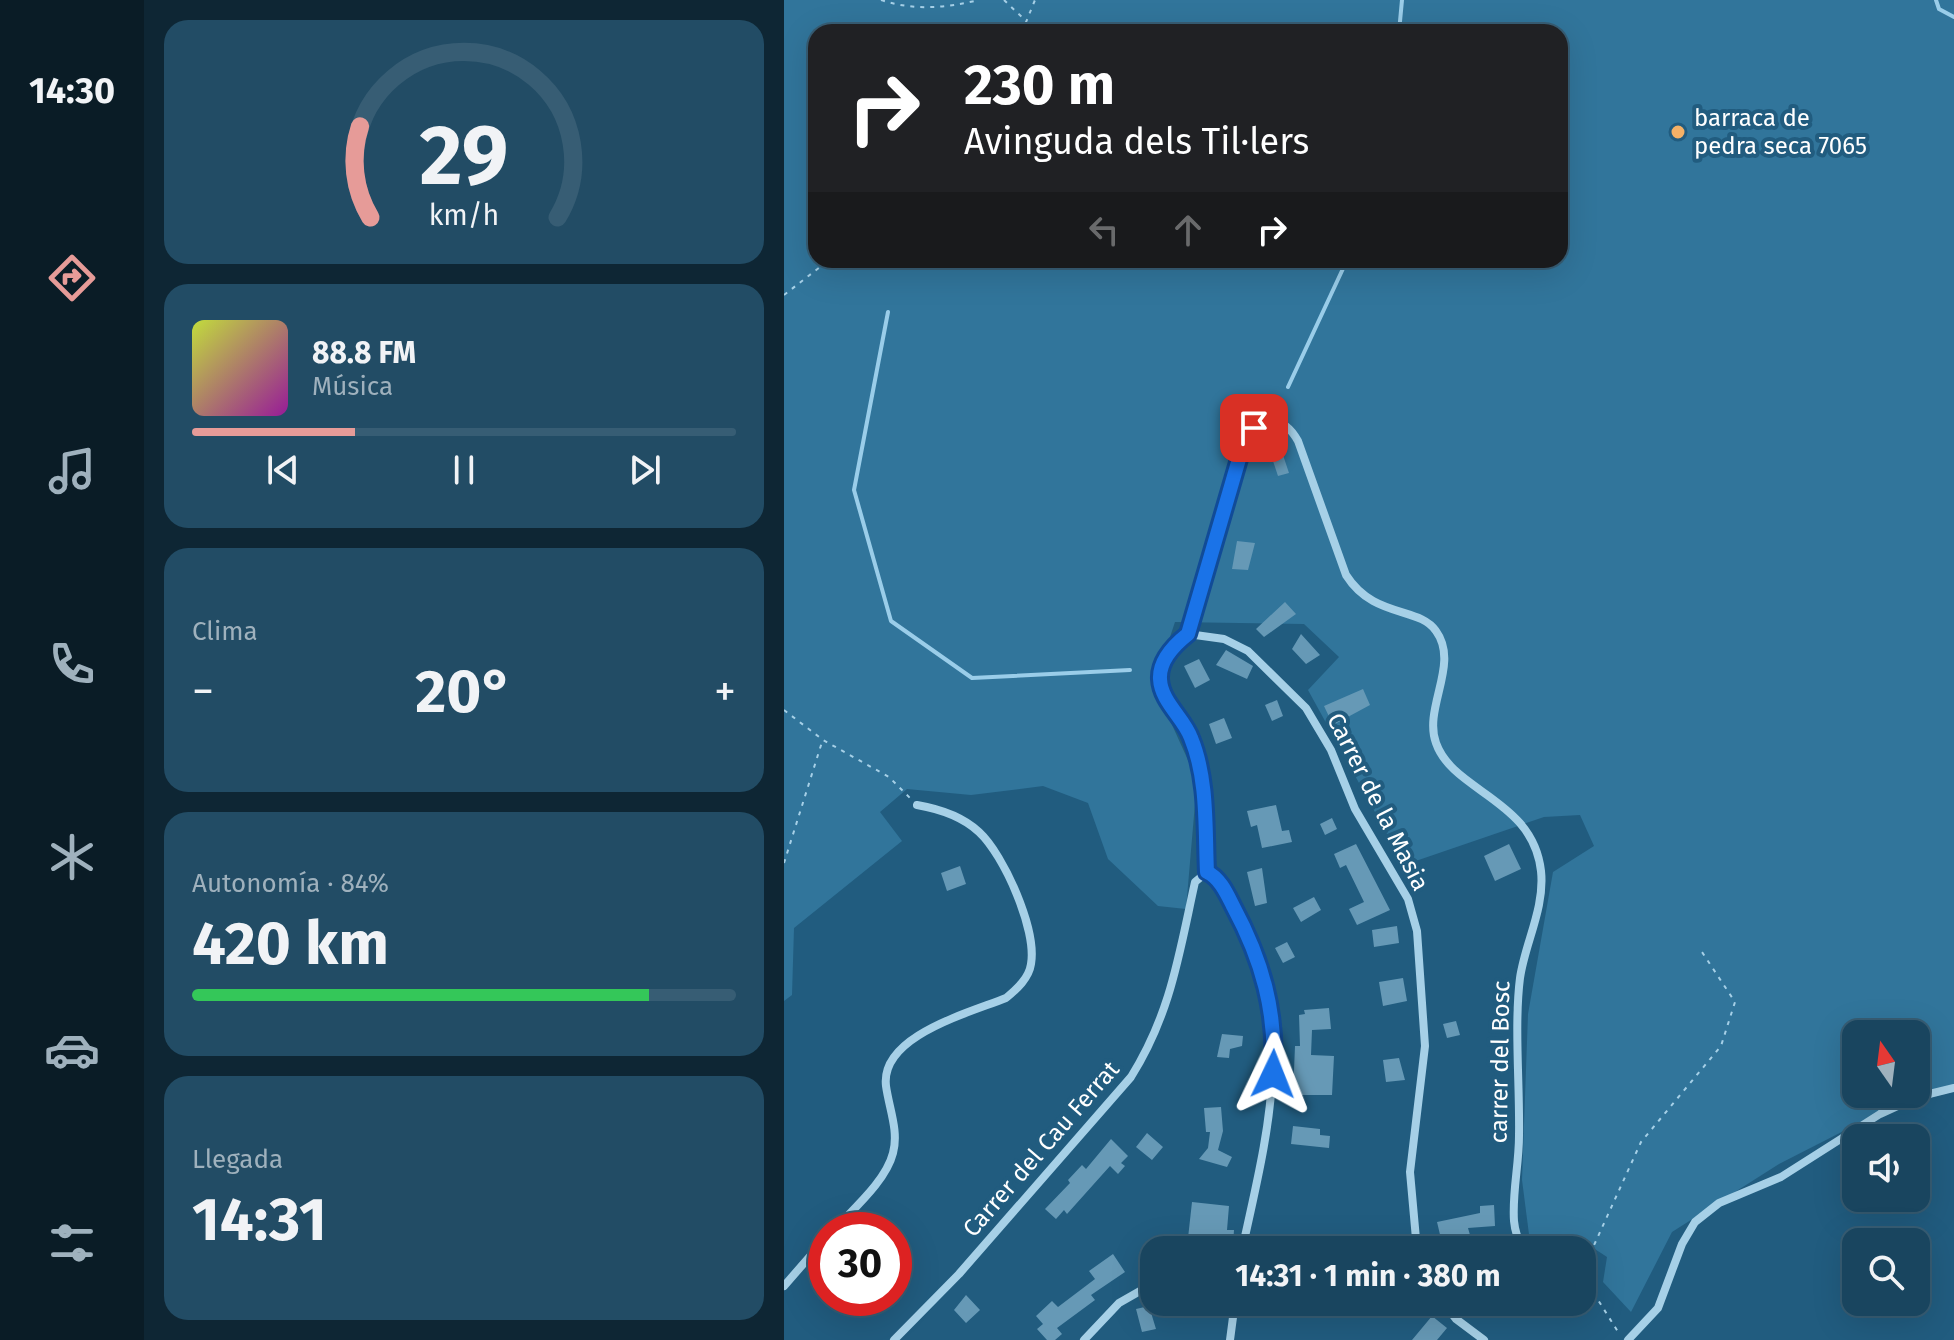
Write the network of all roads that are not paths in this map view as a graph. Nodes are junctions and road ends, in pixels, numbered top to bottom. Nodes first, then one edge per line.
1 (1188, 634) junction
2 (917, 805) road end
3 (1207, 872) junction
4 (1954, 1088) edge
5 (849, 1212) edge
6 (1245, 1236) edge
7 (1416, 1236) edge
8 (1516, 1236) edge
9 (808, 1259) edge
10 (784, 1286) edge
11 (1140, 1291) edge
12 (1233, 1316) edge
13 (1454, 1316) edge
14 (894, 1340) edge
15 (1084, 1340) edge
16 (1230, 1340) edge
17 (1484, 1340) edge
18 (1625, 1340) edge

1 - 3 street
1 - 7 street, Carrer de la Masia
1 - 8 street, carrer del Bosc
2 - 5 street
3 - 6 street
3 - 14 street, Carrer del Cau Ferrat
4 - 18 street
9 - 10 street
11 - 15 street
12 - 16 street
13 - 17 street

